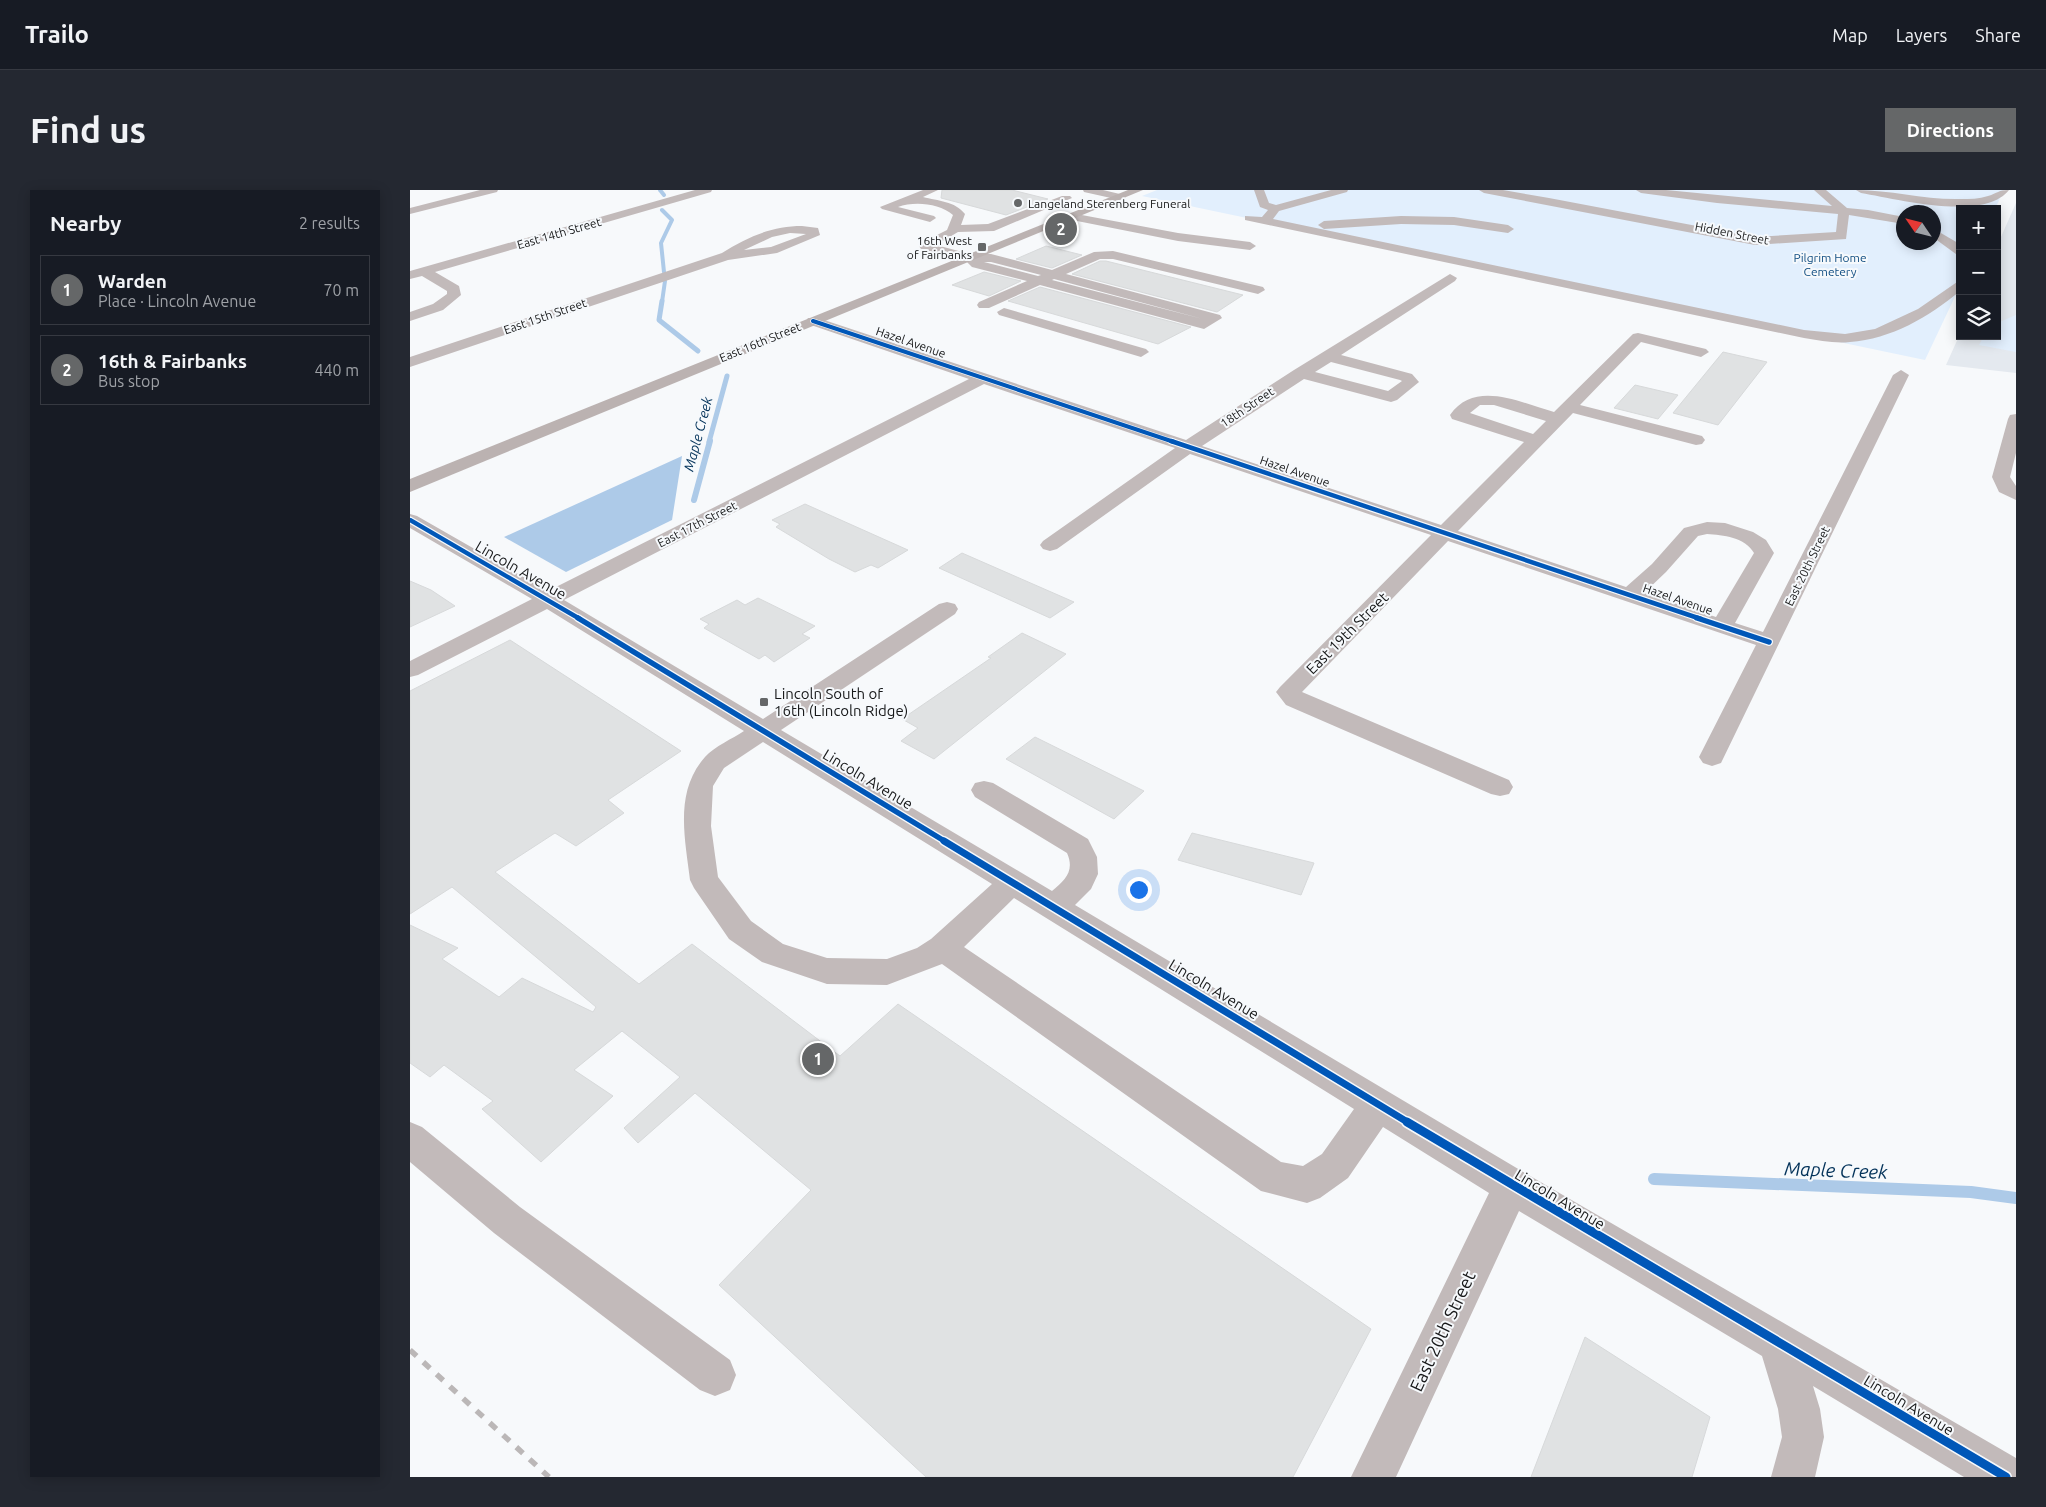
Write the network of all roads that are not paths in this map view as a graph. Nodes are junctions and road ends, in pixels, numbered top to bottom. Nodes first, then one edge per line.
1 (493, 190) edge
2 (707, 190) edge
3 (933, 190) edge
4 (1088, 190) edge
5 (1138, 190) edge
6 (1259, 190) edge
7 (1343, 190) edge
8 (1484, 190) edge
9 (1566, 190) edge
10 (1641, 190) edge
11 (1819, 190) edge
12 (1861, 190) edge
13 (2004, 190) edge
14 (1120, 197) junction
15 (910, 198) junction
16 (1066, 198) dead end
17 (1548, 202) junction
18 (1275, 209) junction
19 (410, 211) edge
20 (1844, 211) junction
21 (1532, 212) dead end
22 (1071, 217) junction
23 (1249, 218) dead end
24 (1896, 220) edge
25 (1265, 221) junction
26 (954, 226) junction
27 (1303, 229) junction
28 (1842, 236) junction
29 (1494, 238) dead end
30 (1941, 238) edge
31 (1250, 246) dead end
32 (1837, 250) dead end
33 (1957, 250) edge
34 (1473, 252) dead end
35 (726, 256) junction
36 (970, 258) junction
37 (1458, 262) junction
38 (424, 271) junction
39 (1185, 272) junction
40 (1052, 274) junction
41 (410, 275) edge
42 (1450, 278) dead end
43 (1039, 280) junction
44 (1168, 280) dead end
45 (1956, 287) edge
46 (1151, 288) dead end
47 (1258, 290) dead end
48 (1128, 299) junction
49 (984, 305) dead end
50 (1106, 310) dead end
51 (1004, 312) dead end
52 (410, 317) edge
53 (813, 321) junction
54 (1082, 322) dead end
55 (1066, 330) junction
56 (1141, 352) dead end
57 (1701, 352) dead end
58 (1327, 356) junction
59 (410, 362) edge
60 (1300, 373) junction
61 (1901, 375) dead end
62 (983, 378) junction
63 (1564, 413) junction
64 (2016, 419) edge
65 (1696, 440) dead end
66 (1537, 441) junction
67 (1188, 447) junction
68 (410, 486) edge
69 (2016, 494) edge
70 (410, 520) edge
71 (1447, 533) junction
72 (1050, 545) dead end
73 (1629, 595) junction
74 (548, 600) junction
75 (947, 609) dead end
76 (1722, 626) junction
77 (1769, 642) junction
78 (410, 670) edge
79 (763, 730) junction
80 (1712, 757) dead end
81 (1500, 787) dead end
82 (984, 790) dead end
83 (1013, 882) junction
84 (1054, 907) junction
85 (942, 948) junction
86 (1378, 1104) junction
87 (410, 1139) edge
88 (1512, 1186) junction
89 (1778, 1342) junction
90 (715, 1375) dead end
91 (1373, 1477) edge
92 (1792, 1477) edge
93 (2006, 1477) edge

1 - 19 street
2 - 38 street, East 14th Street
3 - 15 street
4 - 14 street
5 - 14 main road, East 16th Street
6 - 18 street
7 - 18 street
8 - 17 street, Hidden Street
9 - 17 street
10 - 20 street
11 - 20 street
12 - 13 street
14 - 22 main road, East 16th Street
15 - 26 street
15 - 26 street
16 - 26 street
17 - 21 street
17 - 28 street, Hidden Street
18 - 25 street
20 - 24 street
20 - 28 street
22 - 31 street
22 - 36 main road, East 16th Street
23 - 25 street
25 - 27 street
26 - 36 street
27 - 29 street
27 - 37 street
28 - 32 street
30 - 33 street
34 - 37 street
35 - 35 street
35 - 59 street, East 15th Street
36 - 40 street
36 - 43 street
36 - 53 main road, East 16th Street
37 - 45 street
38 - 41 street, East 14th Street
38 - 52 street
39 - 40 street
39 - 44 street
39 - 47 street
40 - 43 street
40 - 48 street
42 - 58 street, 18th Street
43 - 48 street
43 - 49 street
46 - 48 street
48 - 48 street
48 - 50 street
51 - 55 street
53 - 62 street, Hazel Avenue
53 - 68 main road, East 16th Street
54 - 55 street
55 - 56 street
57 - 63 street, East 19th Street
58 - 60 street, 18th Street
58 - 60 street
60 - 67 street, 18th Street
61 - 77 street, East 20th Street
62 - 67 street, Hazel Avenue
62 - 74 street, East 17th Street
63 - 65 street
63 - 66 street, East 19th Street
63 - 66 street
64 - 69 street
66 - 71 street, East 19th Street
67 - 71 street, Hazel Avenue
67 - 72 street, 18th Street
70 - 74 street, Lincoln Avenue
71 - 73 street, Hazel Avenue
71 - 81 street, East 19th Street
73 - 76 street, Hazel Avenue
73 - 76 street
74 - 78 street, East 17th Street
74 - 79 street, Lincoln Avenue
75 - 79 street
76 - 77 street, Hazel Avenue
77 - 80 street, East 20th Street
79 - 83 street, Lincoln Avenue
79 - 85 street
82 - 84 street
83 - 84 street, Lincoln Avenue
83 - 85 street
84 - 86 street, Lincoln Avenue
85 - 86 street
86 - 88 street, Lincoln Avenue
87 - 90 street
88 - 89 street, Lincoln Avenue
88 - 91 street, East 20th Street
89 - 92 street
89 - 93 street, Lincoln Avenue

